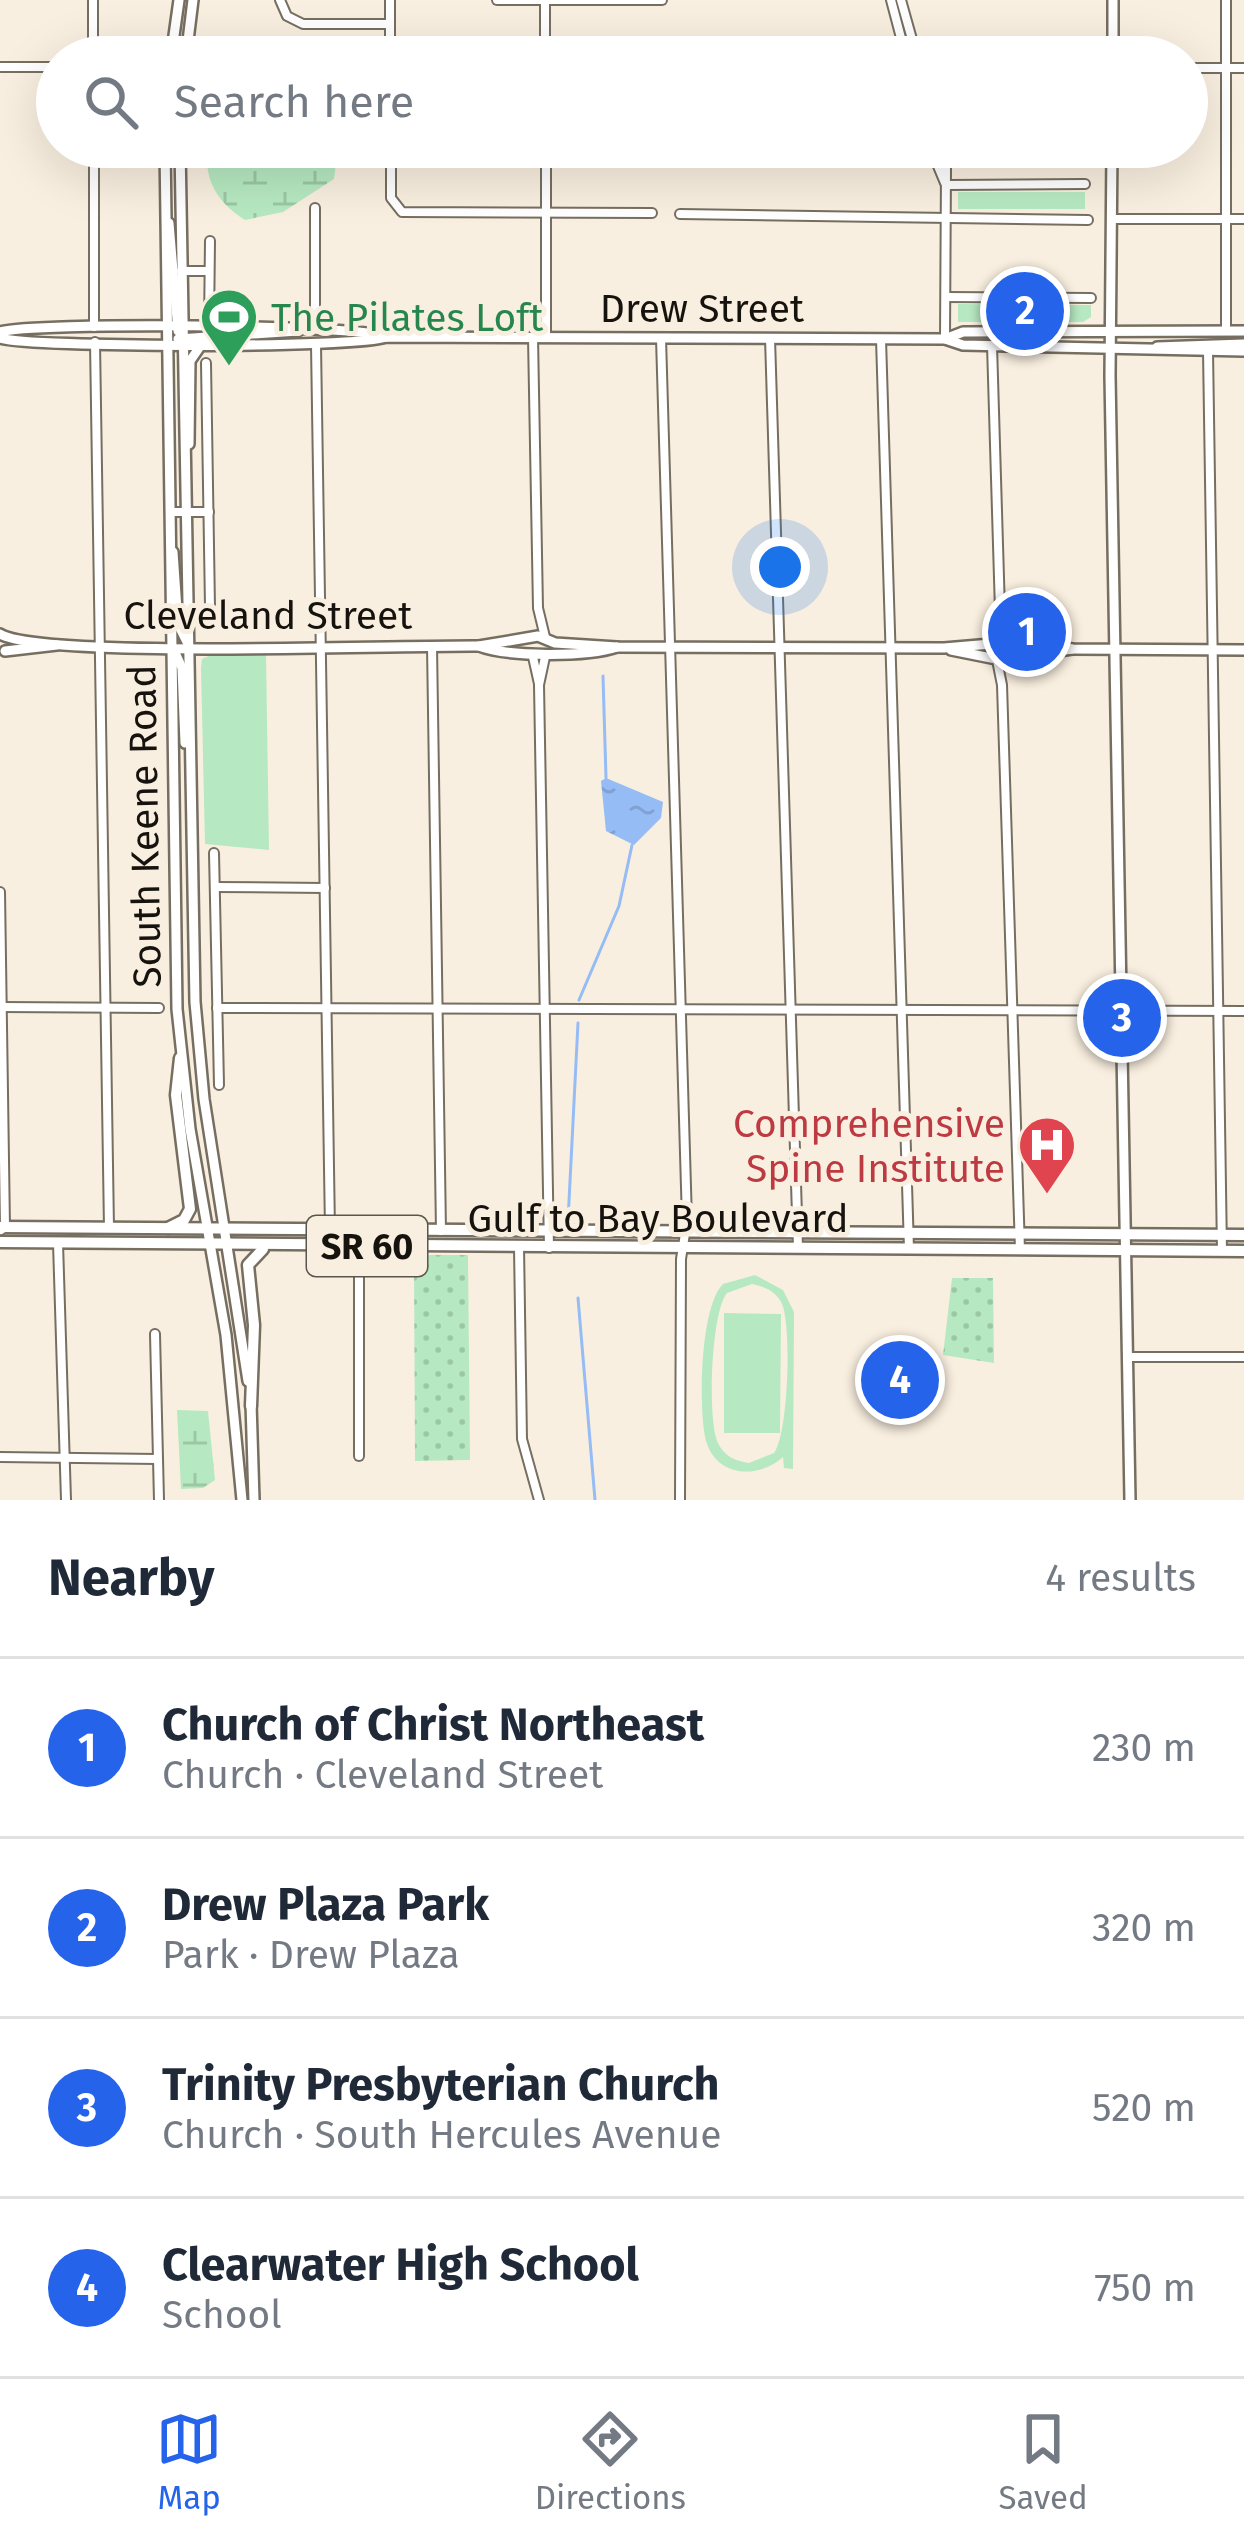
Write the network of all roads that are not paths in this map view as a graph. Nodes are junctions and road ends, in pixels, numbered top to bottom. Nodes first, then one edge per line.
1 (93, 0) edge
2 (179, 0) edge
3 (193, 0) edge
4 (280, 0) edge
5 (390, 0) edge
6 (497, 0) edge
7 (662, 0) edge
8 (891, 0) edge
9 (901, 0) edge
10 (1112, 0) edge
11 (1226, 0) edge
12 (545, 3) junction
13 (390, 24) junction
14 (94, 36) edge
15 (174, 36) edge
16 (189, 36) edge
17 (390, 36) edge
18 (545, 36) edge
19 (900, 36) edge
20 (911, 36) edge
21 (1113, 36) edge
22 (0, 67) edge
23 (36, 67) edge
24 (1208, 68) edge
25 (1226, 68) junction
26 (1244, 68) edge
27 (94, 168) edge
28 (165, 168) edge
29 (180, 168) edge
30 (391, 168) edge
31 (545, 168) edge
32 (939, 168) edge
33 (943, 168) edge
34 (1112, 168) edge
35 (1085, 184) dead end
36 (946, 185) junction
37 (315, 208) dead end
38 (546, 213) junction
39 (652, 213) dead end
40 (680, 214) dead end
41 (946, 217) junction
42 (1112, 219) junction
43 (1226, 219) junction
44 (1244, 219) edge
45 (1088, 220) dead end
46 (210, 242) dead end
47 (181, 271) junction
48 (209, 271) junction
49 (946, 297) junction
50 (1091, 298) dead end
51 (94, 328) junction
52 (209, 328) junction
53 (315, 328) junction
54 (1110, 331) junction
55 (1226, 331) junction
56 (0, 335) edge
57 (173, 337) junction
58 (386, 337) junction
59 (533, 337) junction
60 (546, 337) junction
61 (661, 338) junction
62 (770, 338) junction
63 (881, 339) junction
64 (946, 339) junction
65 (70, 341) junction
66 (95, 341) junction
67 (1244, 341) edge
68 (202, 344) junction
69 (316, 345) junction
70 (992, 345) junction
71 (1210, 348) junction
72 (1110, 350) junction
73 (206, 364) dead end
74 (186, 473) junction
75 (168, 512) junction
76 (186, 512) junction
77 (209, 512) junction
78 (169, 534) junction
79 (210, 607) dead end
80 (2, 634) edge
81 (57, 645) junction
82 (100, 645) junction
83 (171, 646) junction
84 (189, 646) junction
85 (321, 646) junction
86 (432, 646) junction
87 (539, 647) junction
88 (779, 647) junction
89 (670, 648) junction
90 (890, 648) junction
91 (1001, 649) junction
92 (1115, 649) junction
93 (1212, 650) junction
94 (1244, 650) edge
95 (2, 656) edge
96 (191, 765) junction
97 (214, 853) dead end
98 (214, 887) junction
99 (325, 888) junction
100 (0, 892) edge
101 (1, 1007) edge
102 (104, 1008) junction
103 (159, 1008) dead end
104 (217, 1008) junction
105 (438, 1008) junction
106 (327, 1009) junction
107 (544, 1009) junction
108 (681, 1010) junction
109 (792, 1010) junction
110 (902, 1010) junction
111 (1013, 1011) junction
112 (1219, 1011) junction
113 (1244, 1011) edge
114 (1121, 1012) junction
115 (180, 1058) junction
116 (220, 1085) dead end
117 (2, 1228) edge
118 (109, 1228) junction
119 (166, 1229) junction
120 (210, 1230) junction
121 (228, 1230) junction
122 (330, 1231) junction
123 (441, 1231) junction
124 (548, 1232) junction
125 (686, 1232) junction
126 (798, 1233) junction
127 (840, 1233) junction
128 (909, 1233) junction
129 (1019, 1234) junction
130 (1124, 1234) junction
131 (1222, 1235) junction
132 (1244, 1235) edge
133 (0, 1242) edge
134 (58, 1243) junction
135 (213, 1245) junction
136 (230, 1245) junction
137 (269, 1246) junction
138 (359, 1246) junction
139 (519, 1247) junction
140 (549, 1248) junction
141 (683, 1248) junction
142 (839, 1248) junction
143 (798, 1249) junction
144 (909, 1249) junction
145 (1020, 1250) junction
146 (1125, 1250) junction
147 (1222, 1251) junction
148 (1244, 1251) edge
149 (155, 1334) dead end
150 (1127, 1357) junction
151 (1244, 1357) edge
152 (251, 1406) junction
153 (0, 1456) edge
154 (359, 1456) dead end
155 (66, 1457) junction
156 (157, 1459) junction
157 (66, 1500) edge
158 (159, 1500) edge
159 (242, 1500) edge
160 (254, 1500) edge
161 (539, 1500) edge
162 (680, 1500) edge
163 (1130, 1500) edge

1 - 14 street
2 - 15 main road
3 - 16 main road
4 - 13 street
5 - 13 street
6 - 12 street
7 - 12 street
8 - 19 street
9 - 20 street
10 - 21 main road
11 - 25 street
12 - 18 street
13 - 17 street
22 - 23 street
24 - 25 street
25 - 26 street
25 - 43 street
27 - 51 street
28 - 57 main road, South Keene Road
29 - 47 main road, South Keene Road
30 - 38 street
31 - 38 street
32 - 36 street
33 - 36 street
34 - 42 main road
35 - 36 street
36 - 41 street
37 - 53 street
38 - 39 street
38 - 60 street
40 - 41 street
41 - 45 street
41 - 49 street
42 - 43 street
42 - 54 main road
43 - 44 street
43 - 55 street
46 - 48 street
47 - 48 street
47 - 57 main road, South Keene Road
48 - 52 street
49 - 50 street
49 - 64 street
51 - 56 main road, Drew Street
51 - 57 main road, Drew Street
52 - 53 main road, Drew Street
52 - 57 main road, Drew Street
53 - 57 main road
53 - 58 main road, Drew Street
54 - 55 main road, Drew Street
54 - 64 main road, Drew Street
54 - 72 main road
55 - 67 main road, Drew Street
56 - 65 main road, Drew Street
57 - 65 main road
57 - 66 main road, Drew Street
57 - 68 main road, Drew Street
57 - 74 main road, South Keene Road
57 - 75 main road, South Keene Road
58 - 59 main road, Drew Street
58 - 69 main road, Drew Street
59 - 60 main road, Drew Street
59 - 87 street
60 - 61 main road, Drew Street
61 - 62 main road, Drew Street
61 - 89 street
62 - 63 main road, Drew Street
62 - 88 street
63 - 64 main road, Drew Street
63 - 90 street
64 - 70 main road, Drew Street
65 - 66 main road, Drew Street
66 - 82 street
67 - 71 main road, Drew Street
68 - 69 main road, Drew Street
68 - 74 main road
69 - 85 street
70 - 72 main road, Drew Street
70 - 91 street
71 - 72 main road, Drew Street
71 - 93 street
72 - 92 main road
73 - 77 street
74 - 76 main road, South Keene Road
75 - 76 street
75 - 78 main road, South Keene Road
76 - 77 street
76 - 84 main road, South Keene Road
77 - 79 street
78 - 83 main road, South Keene Road
78 - 84 main road
80 - 81 main road, Cleveland Street
80 - 95 main road
81 - 82 main road, Cleveland Street
81 - 95 main road, Cleveland Street
82 - 83 main road, Cleveland Street
82 - 102 street
83 - 84 main road, Cleveland Street
83 - 96 main road
83 - 115 main road, South Keene Road
84 - 85 main road, Cleveland Street
84 - 96 main road, South Keene Road
85 - 86 main road, Cleveland Street
85 - 99 street
86 - 87 main road, Cleveland Street
86 - 105 street
87 - 89 main road, Cleveland Street
87 - 107 street
88 - 89 main road, Cleveland Street
88 - 90 main road, Cleveland Street
88 - 109 street
89 - 108 street
90 - 91 main road, Cleveland Street
90 - 110 street
91 - 92 main road, Cleveland Street
91 - 111 street
92 - 93 main road, Cleveland Street
92 - 114 main road
93 - 94 main road, Cleveland Street
93 - 112 street
96 - 121 main road, South Keene Road
97 - 98 street
98 - 99 street
98 - 104 street
99 - 106 street
100 - 101 street
101 - 102 street
101 - 117 street
102 - 103 street
102 - 118 street
104 - 106 street
104 - 116 street
105 - 106 street
105 - 107 street
105 - 123 street
106 - 122 street
107 - 108 street
107 - 124 street
108 - 109 street
108 - 125 street
109 - 110 street
109 - 126 street
110 - 111 street
110 - 128 street
111 - 114 street
111 - 129 street
112 - 113 street
112 - 114 street
112 - 131 street
114 - 130 main road
115 - 119 main road
115 - 120 main road, South Keene Road
117 - 118 main road, Gulf to Bay Boulevard / SR 60
118 - 119 main road, Gulf to Bay Boulevard / SR 60
119 - 120 main road, Gulf to Bay Boulevard / SR 60
120 - 121 main road, Gulf to Bay Boulevard / SR 60
120 - 135 main road, South Keene Road
121 - 122 main road, Gulf to Bay Boulevard / SR 60
121 - 136 main road, South Keene Road
122 - 123 main road, Gulf to Bay Boulevard / SR 60
123 - 124 main road, Gulf to Bay Boulevard / SR 60
124 - 125 main road, Gulf to Bay Boulevard / SR 60
124 - 140 street
125 - 126 main road, Gulf to Bay Boulevard / SR 60
125 - 141 street
126 - 127 main road, Gulf to Bay Boulevard / SR 60
126 - 143 street
127 - 128 main road, Gulf to Bay Boulevard / SR 60
127 - 142 street
128 - 129 main road, Gulf to Bay Boulevard / SR 60
128 - 144 street
129 - 130 main road, Gulf to Bay Boulevard / SR 60
129 - 145 street
130 - 131 main road, Gulf to Bay Boulevard / SR 60
130 - 146 main road
131 - 132 main road, Gulf to Bay Boulevard / SR 60
131 - 147 street
133 - 134 main road, Gulf to Bay Boulevard / SR 60
134 - 135 main road, Gulf to Bay Boulevard / SR 60
134 - 155 street
135 - 136 main road, Gulf to Bay Boulevard / SR 60
135 - 159 main road, South Keene Road
136 - 137 main road, Gulf to Bay Boulevard / SR 60
136 - 152 main road, South Keene Road
137 - 138 main road, Gulf to Bay Boulevard / SR 60
137 - 152 main road
138 - 139 main road, Gulf to Bay Boulevard / SR 60
138 - 154 street
139 - 140 main road, Gulf to Bay Boulevard / SR 60
139 - 161 street
140 - 141 main road, Gulf to Bay Boulevard / SR 60
141 - 143 main road, Gulf to Bay Boulevard / SR 60
141 - 162 street
142 - 143 main road, Gulf to Bay Boulevard / SR 60
142 - 144 main road, Gulf to Bay Boulevard / SR 60
144 - 145 main road, Gulf to Bay Boulevard / SR 60
145 - 146 main road, Gulf to Bay Boulevard / SR 60
146 - 147 main road, Gulf to Bay Boulevard / SR 60
146 - 150 main road
147 - 148 main road, Gulf to Bay Boulevard / SR 60
149 - 156 street
150 - 151 street
150 - 163 main road
152 - 160 main road, South Keene Road
153 - 155 street
155 - 156 street
155 - 157 street
156 - 158 street

